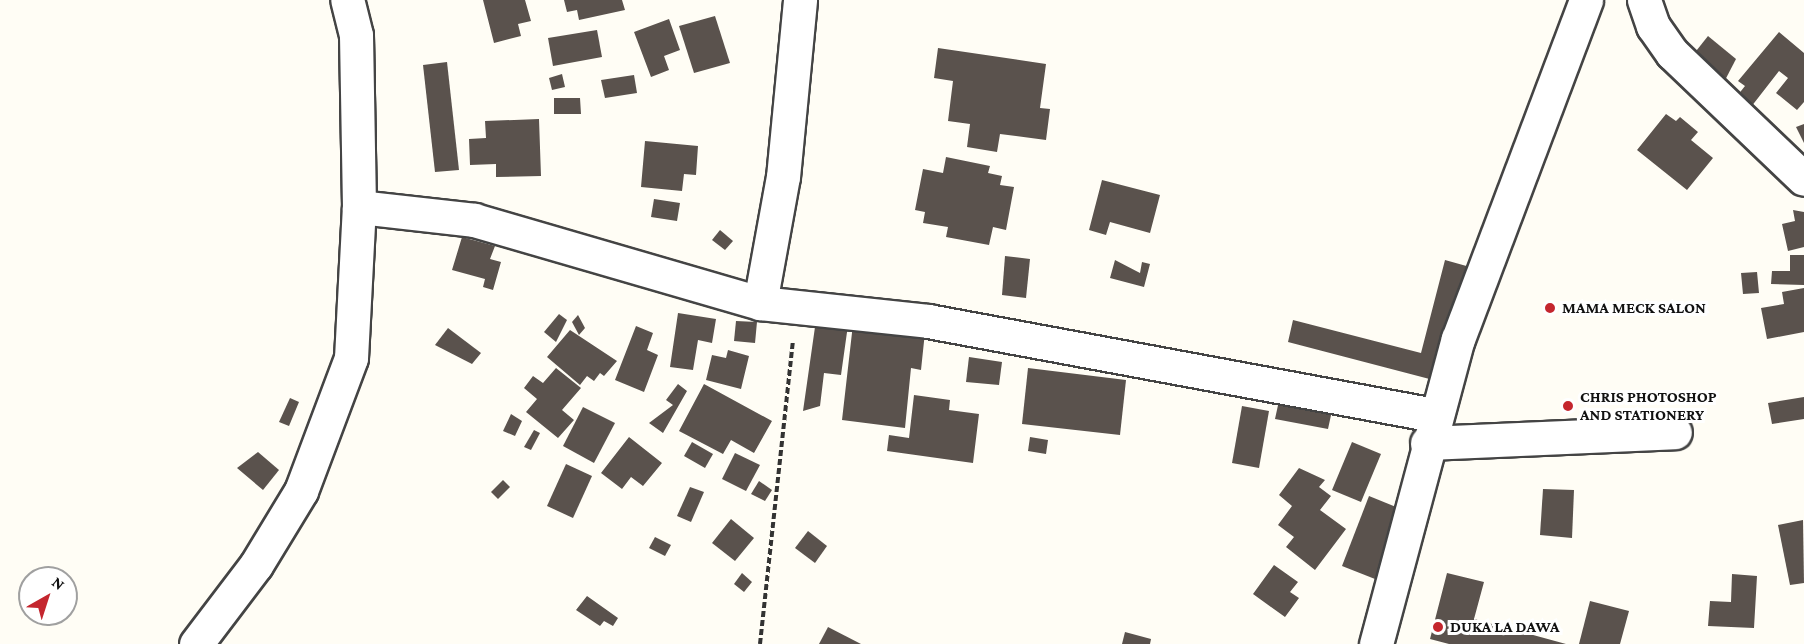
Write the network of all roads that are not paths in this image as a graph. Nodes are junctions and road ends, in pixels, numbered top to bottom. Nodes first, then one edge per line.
1 (347, 0) edge
2 (800, 0) edge
3 (1586, 0) edge
4 (1644, 0) edge
5 (1804, 179) edge
6 (359, 207) junction
7 (773, 305) junction
8 (1431, 429) junction
9 (1675, 432) dead end
10 (196, 644) edge
11 (1377, 644) edge

1 - 6 street
2 - 7 street
3 - 8 street
4 - 5 street
6 - 7 street
6 - 10 street
7 - 8 street
8 - 9 street
8 - 11 street

